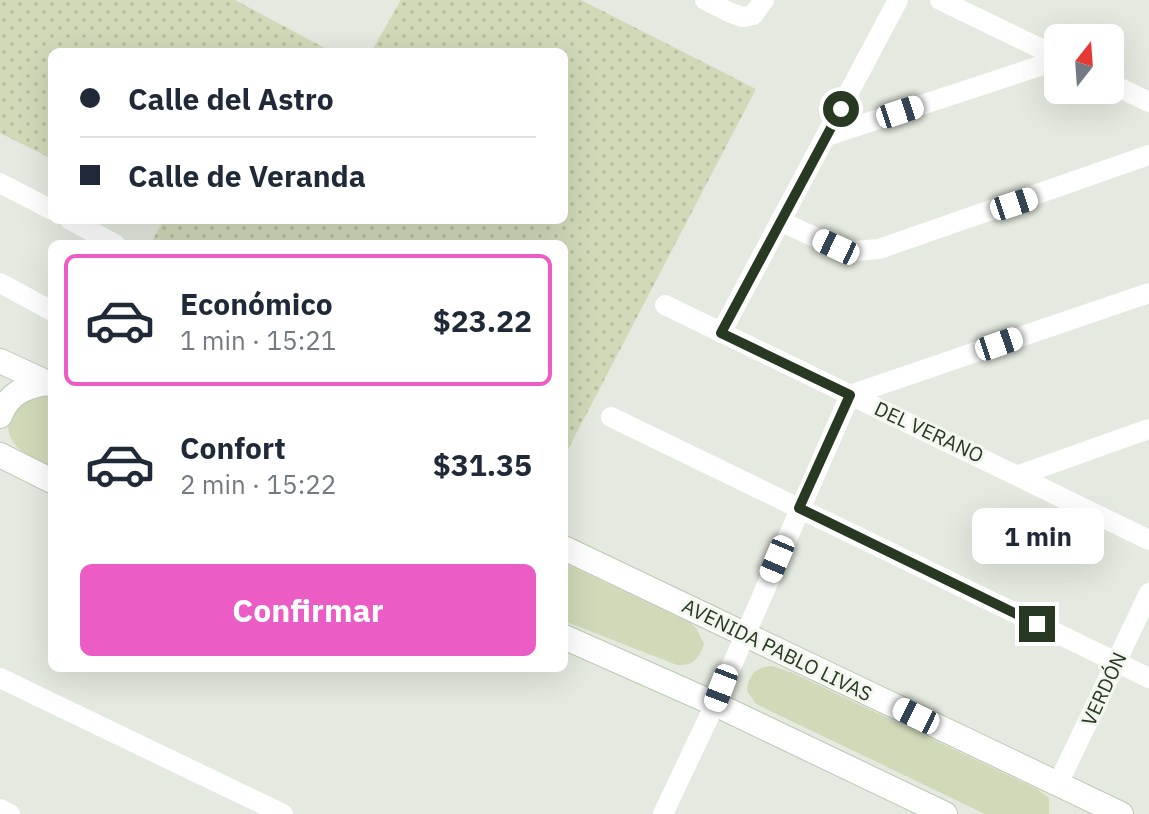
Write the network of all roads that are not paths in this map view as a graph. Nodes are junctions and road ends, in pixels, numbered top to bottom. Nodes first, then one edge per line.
1 (705, 0) edge
2 (898, 0) edge
3 (940, 0) edge
4 (762, 3) edge
5 (1044, 51) edge
6 (1044, 63) edge
7 (1124, 90) edge
8 (1149, 102) edge
9 (827, 136) junction
10 (1149, 155) edge
11 (0, 183) edge
12 (48, 208) edge
13 (780, 221) junction
14 (78, 224) edge
15 (108, 240) edge
16 (0, 283) edge
17 (1149, 293) edge
18 (665, 305) dead end
19 (48, 309) edge
20 (721, 333) junction
21 (0, 361) edge
22 (48, 383) edge
23 (48, 384) edge
24 (850, 395) junction
25 (0, 416) edge
26 (611, 417) dead end
27 (1149, 429) edge
28 (0, 455) edge
29 (1019, 475) junction
30 (48, 479) edge
31 (799, 508) junction
32 (1149, 540) edge
33 (568, 550) edge
34 (1149, 593) edge
35 (745, 635) junction
36 (568, 639) edge
37 (1116, 663) junction
38 (0, 678) edge
39 (1149, 678) edge
40 (715, 704) junction
41 (1058, 784) junction
42 (0, 809) edge
43 (10, 814) edge
44 (283, 814) edge
45 (663, 814) edge
46 (945, 814) edge
47 (1121, 814) edge

1 - 4 street
2 - 9 street
3 - 5 street
6 - 9 street
7 - 8 street
9 - 13 street
10 - 13 street
11 - 12 street
13 - 20 street
14 - 15 street
16 - 19 street
17 - 24 street
18 - 20 street, DEL VERANO
20 - 24 street, DEL VERANO
21 - 22 main road
23 - 25 main road
24 - 29 street, DEL VERANO
24 - 31 street
26 - 31 street
27 - 29 street
28 - 30 main road
29 - 32 street, DEL VERANO
31 - 35 street
31 - 37 street
33 - 35 main road, AVENIDA PABLO LIVAS
34 - 37 street, VERDÓN
35 - 40 street
35 - 41 main road, AVENIDA PABLO LIVAS
36 - 40 main road
37 - 39 street
37 - 41 street, VERDÓN
38 - 44 street
40 - 45 street
40 - 46 main road
41 - 47 main road, AVENIDA PABLO LIVAS
42 - 43 street

